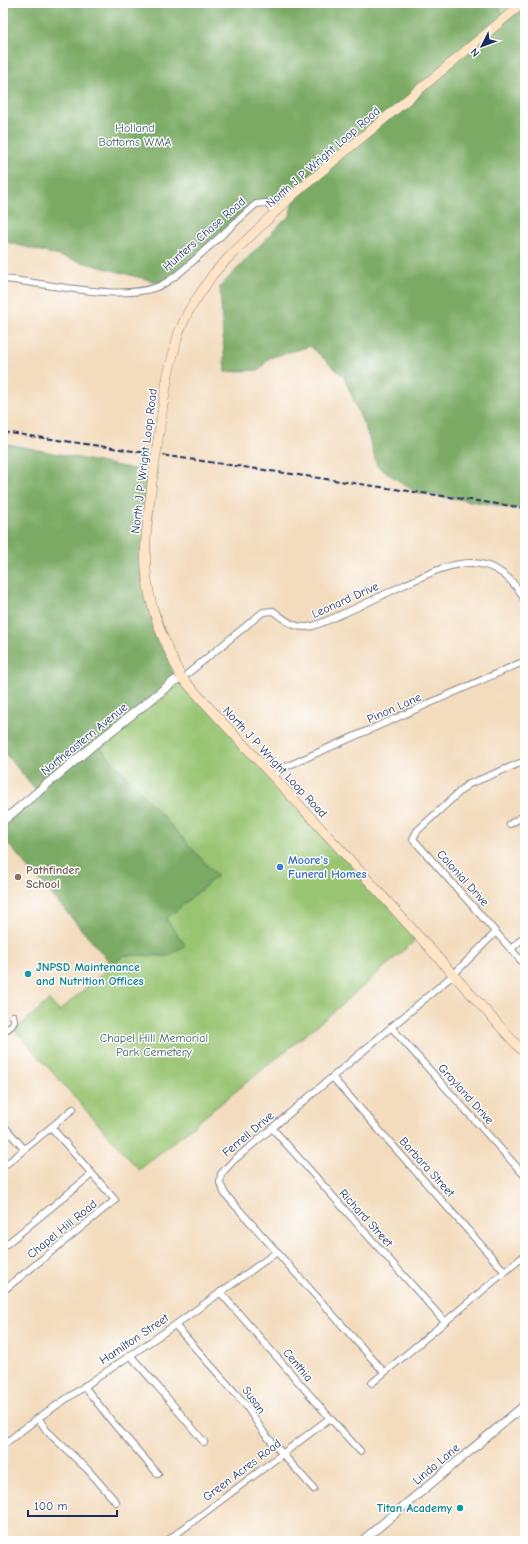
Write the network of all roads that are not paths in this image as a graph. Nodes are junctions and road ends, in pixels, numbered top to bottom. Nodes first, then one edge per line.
1 (523, 3) edge
2 (276, 213) junction
3 (3, 279) edge
4 (525, 601) edge
5 (525, 661) edge
6 (181, 677) junction
7 (525, 761) edge
8 (273, 777) junction
9 (525, 815) edge
10 (3, 821) edge
11 (510, 824) dead end
12 (496, 932) junction
13 (525, 936) edge
14 (511, 949) junction
15 (525, 964) edge
16 (453, 974) junction
17 (13, 1016) dead end
18 (391, 1027) junction
19 (3, 1032) edge
20 (525, 1054) edge
21 (332, 1077) junction
22 (73, 1109) dead end
23 (3, 1125) edge
24 (51, 1127) junction
25 (272, 1128) junction
26 (24, 1149) junction
27 (3, 1167) edge
28 (92, 1174) junction
29 (525, 1176) edge
30 (3, 1247) edge
31 (277, 1252) junction
32 (525, 1255) edge
33 (505, 1272) junction
34 (3, 1290) edge
35 (220, 1292) junction
36 (444, 1322) junction
37 (175, 1325) junction
38 (130, 1355) junction
39 (384, 1372) junction
40 (372, 1383) dead end
41 (84, 1386) junction
42 (525, 1405) edge
43 (38, 1418) junction
44 (330, 1418) junction
45 (204, 1442) dead end
46 (3, 1445) edge
47 (360, 1451) dead end
48 (281, 1454) junction
49 (158, 1474) dead end
50 (314, 1489) dead end
51 (116, 1502) dead end
52 (167, 1541) edge
53 (362, 1541) edge

1 - 2 main road, North J P Wright Loop Road
2 - 3 street, Hunters Chase Road
2 - 6 main road, North J P Wright Loop Road, bridge
4 - 6 street, Leonard Drive
5 - 8 street, Pinon Lane
6 - 8 main road, North J P Wright Loop Road
6 - 10 street, Northeastern Avenue
7 - 12 street, Colonial Drive
8 - 16 main road, North J P Wright Loop Road
9 - 11 street
12 - 14 street, Colonial Drive
12 - 16 street
13 - 14 street
14 - 15 street, Colonial Drive
16 - 18 street, Ferrell Drive
16 - 20 main road, North J P Wright Loop Road
17 - 19 street
18 - 21 street, Ferrell Drive
18 - 29 street, Grayland Drive
21 - 25 street, Ferrell Drive
21 - 33 street, Barbara Street
22 - 24 street
23 - 26 street
24 - 26 street
24 - 28 street
25 - 31 street, Ferrell Drive
25 - 36 street, Richard Street
26 - 27 street
28 - 30 street
28 - 34 street, Chapel Hill Road
31 - 35 street, Hamilton Street
31 - 39 street, Ferrell Drive
32 - 33 street
33 - 36 street
35 - 37 street, Hamilton Street
35 - 44 street, Centhia
36 - 39 street
37 - 38 street, Hamilton Street
37 - 48 street, Susan
38 - 41 street, Hamilton Street
38 - 45 street
39 - 40 street
41 - 43 street, Hamilton Street
41 - 49 street
42 - 53 street, Linda Lane
43 - 46 street, Hamilton Street
43 - 51 street
44 - 47 street, Centhia
44 - 48 street, Green Acres Road
48 - 50 street, Susan
48 - 52 street, Green Acres Road

